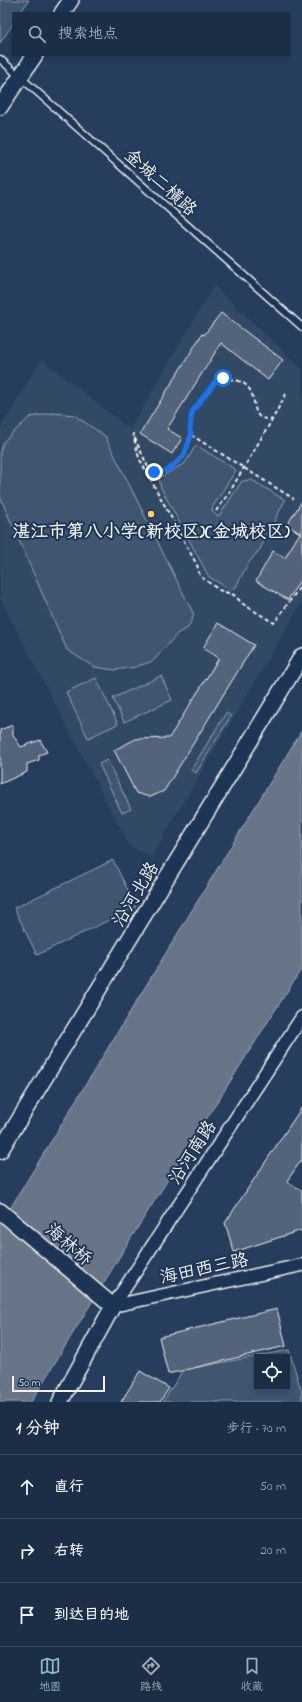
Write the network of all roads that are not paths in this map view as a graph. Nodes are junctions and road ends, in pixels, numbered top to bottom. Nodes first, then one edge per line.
1 (71, 0) edge
2 (63, 12) edge
3 (34, 56) edge
4 (0, 58) edge
5 (21, 77) junction
6 (0, 107) edge
7 (302, 328) edge
8 (302, 656) edge
9 (302, 1017) edge
10 (0, 1151) edge
11 (0, 1211) edge
12 (302, 1266) edge
13 (113, 1306) junction
14 (60, 1402) edge

1 - 2 street
3 - 5 street
4 - 5 lane, 金城二横路
5 - 6 street
5 - 7 lane, 金城二横路
8 - 10 street, 沿河北路
9 - 13 street, 沿河南路
11 - 13 street, 海林桥
12 - 13 street, 海田西三路
13 - 14 street

